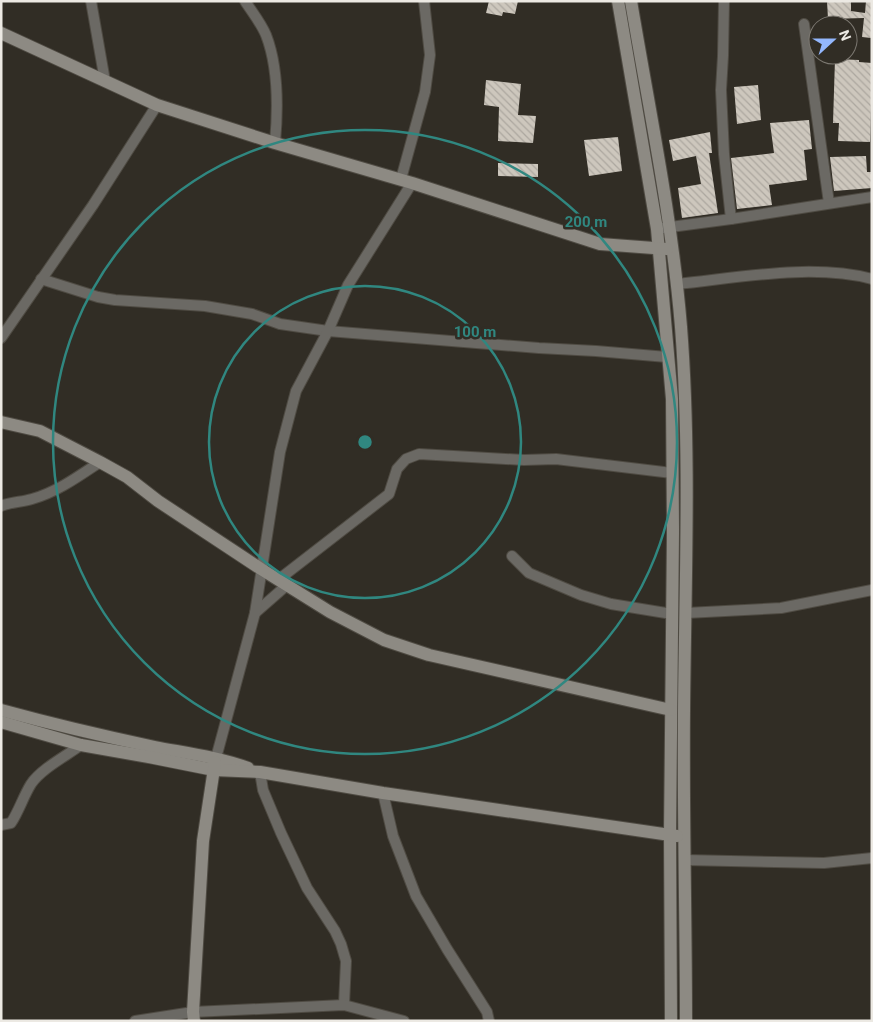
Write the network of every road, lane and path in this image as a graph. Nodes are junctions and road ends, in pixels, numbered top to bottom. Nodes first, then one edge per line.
1 (91, 1) edge
2 (245, 1) edge
3 (424, 1) edge
4 (618, 1) edge
5 (631, 1) edge
6 (724, 1) edge
7 (804, 24) dead end
8 (1, 33) edge
9 (105, 81) junction
10 (157, 105) junction
11 (275, 143) junction
12 (407, 181) junction
13 (872, 197) edge
14 (829, 203) junction
15 (731, 219) junction
16 (663, 228) junction
17 (666, 249) junction
18 (41, 279) junction
19 (872, 279) edge
20 (677, 284) junction
21 (328, 331) junction
22 (1, 338) edge
23 (667, 357) junction
24 (1, 422) edge
25 (100, 462) junction
26 (672, 473) junction
27 (1, 506) edge
28 (512, 556) dead end
29 (261, 570) junction
30 (283, 582) junction
31 (872, 590) edge
32 (255, 613) junction
33 (686, 613) junction
34 (672, 614) junction
35 (1, 710) edge
36 (671, 710) junction
37 (1, 722) edge
38 (82, 745) junction
39 (215, 764) junction
40 (260, 772) junction
41 (383, 793) junction
42 (1, 825) edge
43 (670, 834) junction
44 (685, 838) junction
45 (872, 858) edge
46 (685, 860) junction
47 (344, 1005) junction
48 (194, 1016) edge
49 (135, 1021) edge
50 (404, 1021) edge
51 (489, 1021) edge
52 (671, 1021) edge
53 (686, 1021) edge

1 - 9 street
2 - 11 street
3 - 12 street
4 - 16 main road
5 - 16 main road
6 - 15 street
7 - 14 street
8 - 9 main road
9 - 10 main road
10 - 11 main road
10 - 18 street
11 - 12 main road
12 - 17 main road
12 - 21 street
13 - 14 street
14 - 15 street
15 - 16 street
16 - 17 main road
17 - 20 main road
17 - 23 main road
18 - 21 street
18 - 22 street
19 - 20 street
20 - 33 main road
21 - 23 street
21 - 29 street
23 - 26 main road
24 - 25 main road
25 - 27 street
25 - 29 main road
26 - 30 street
26 - 34 main road
28 - 34 street
29 - 30 main road
29 - 32 street
30 - 32 street
30 - 36 main road
31 - 33 street
32 - 39 street
33 - 44 main road
34 - 36 main road
35 - 39 main road
36 - 43 main road
37 - 38 main road
38 - 39 main road
38 - 42 street
39 - 40 main road
39 - 48 main road
40 - 41 main road
40 - 47 street
41 - 43 main road
41 - 51 street
43 - 44 main road
43 - 52 main road
44 - 46 main road
45 - 46 street
46 - 53 main road
47 - 48 street
47 - 50 street
48 - 49 street

